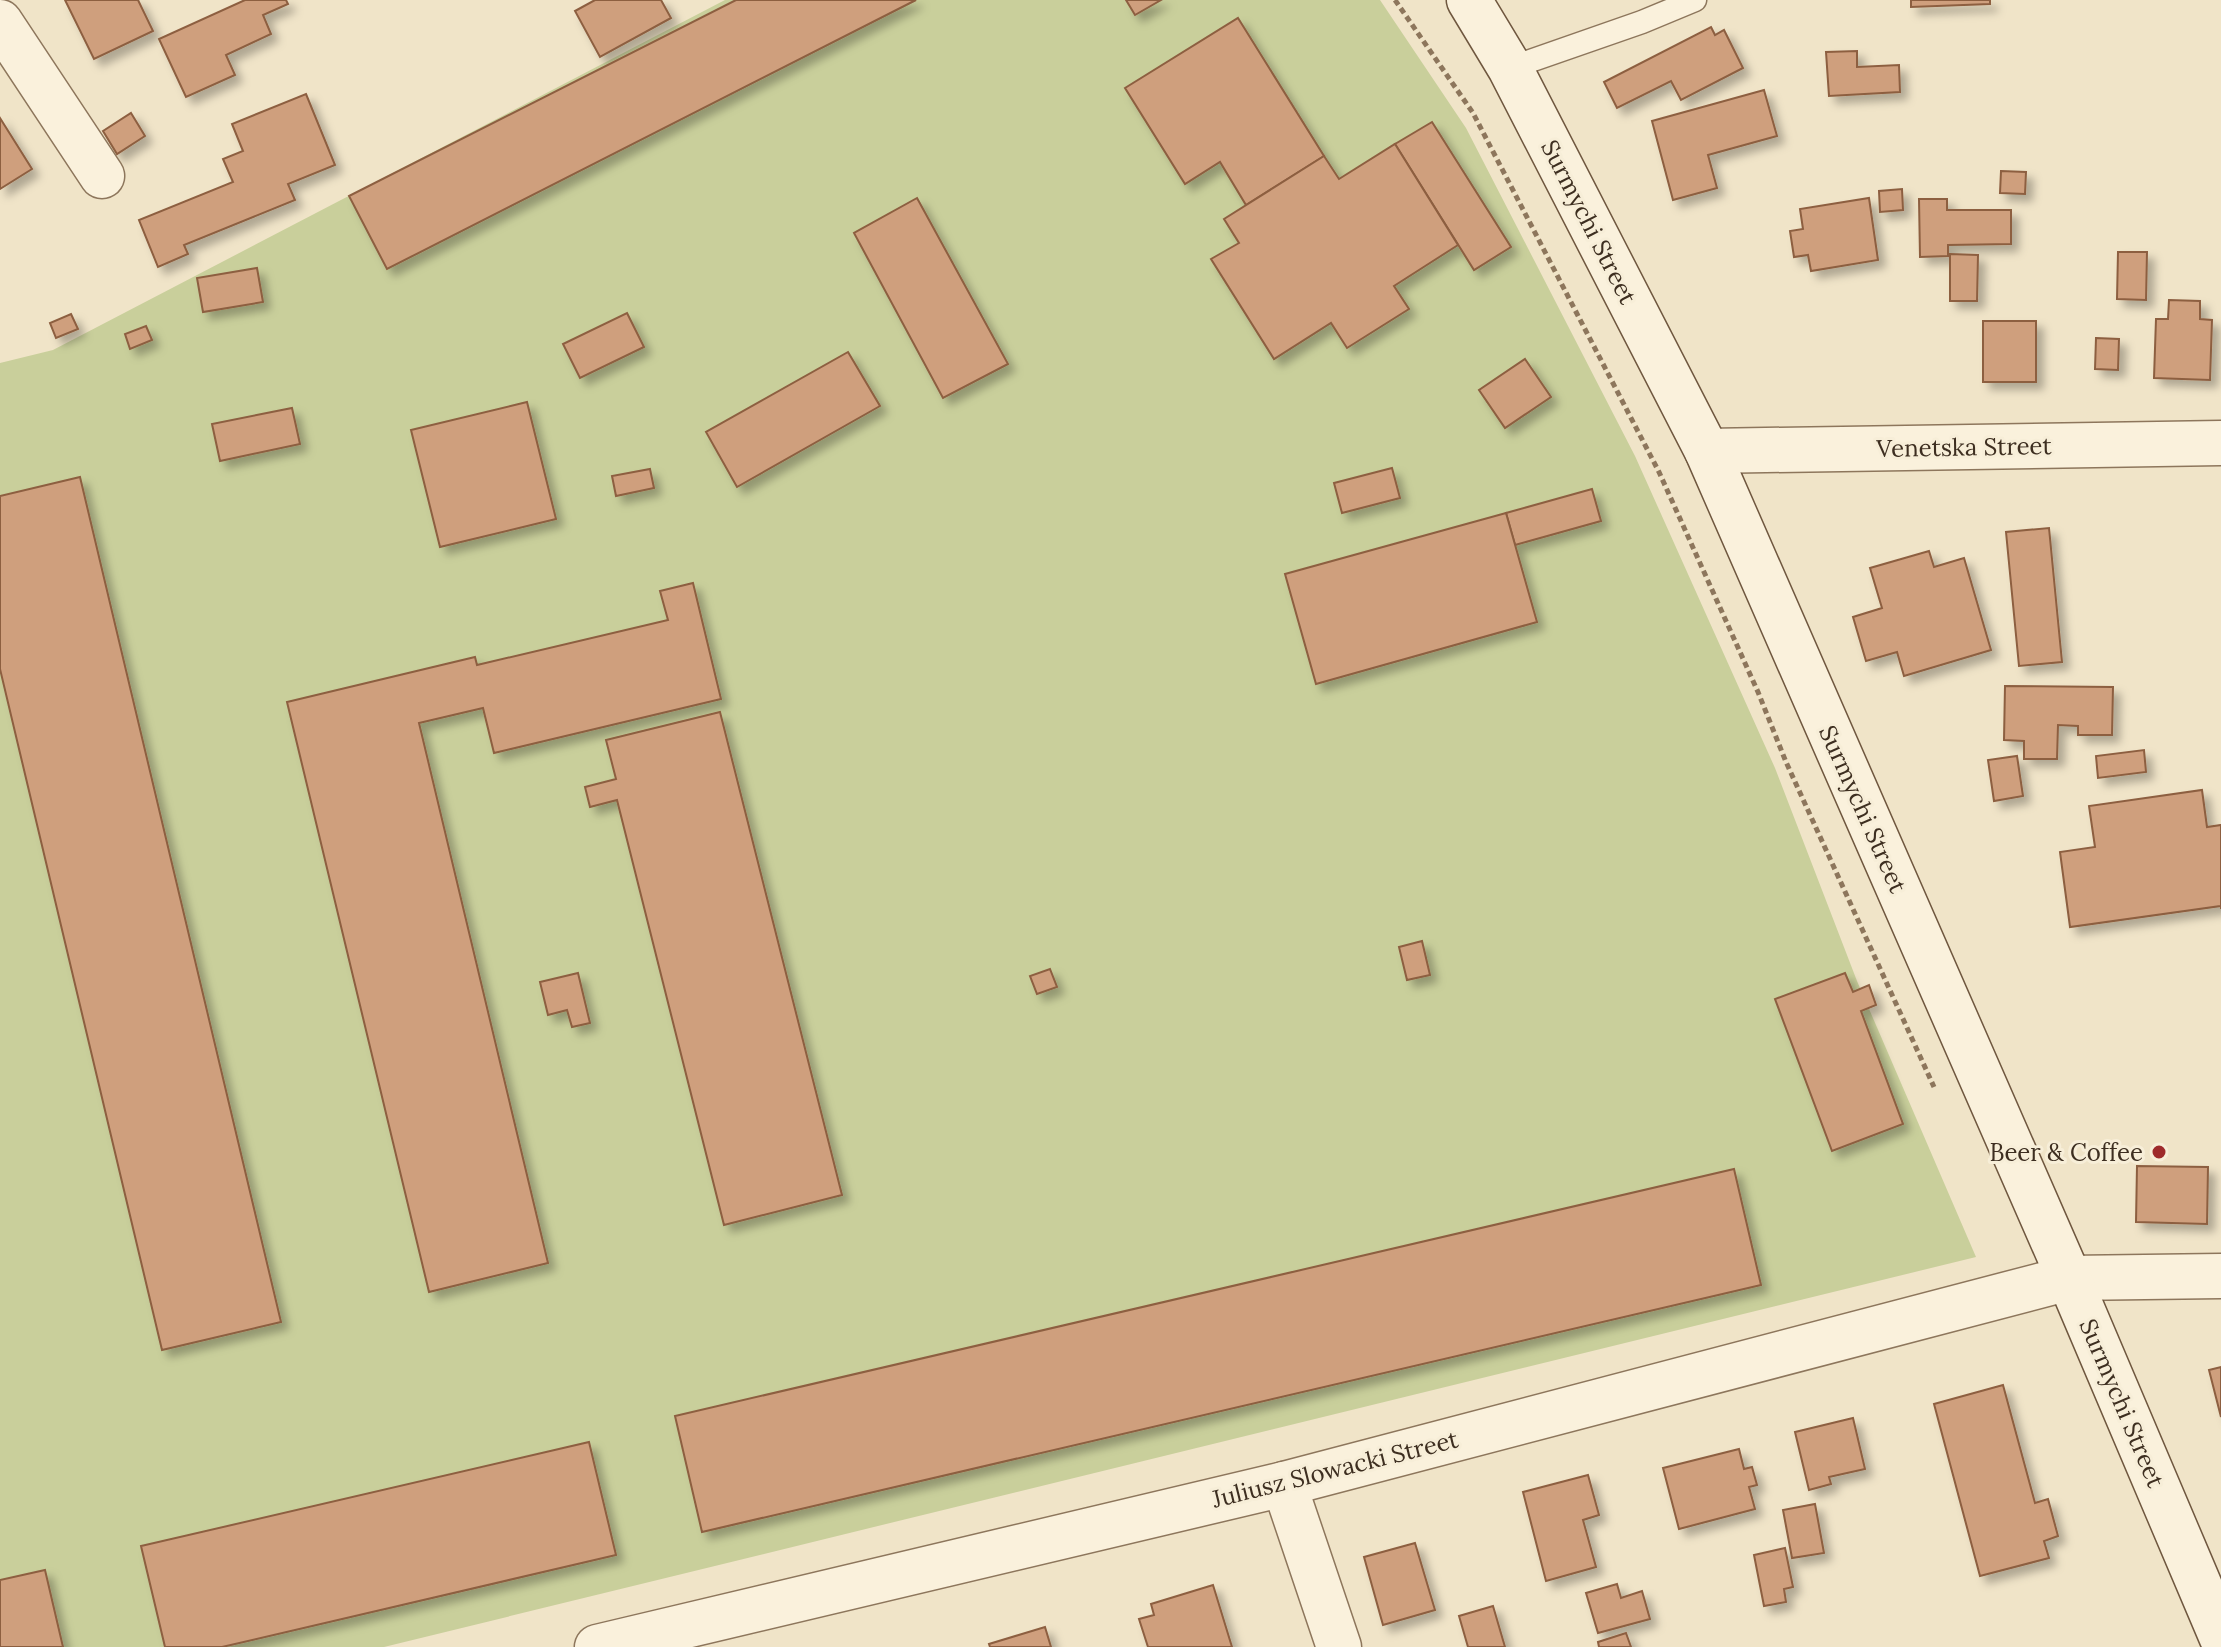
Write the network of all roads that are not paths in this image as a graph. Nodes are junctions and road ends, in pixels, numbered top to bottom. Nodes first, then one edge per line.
1 (1469, 0) edge
2 (1695, 0) edge
3 (0, 22) edge
4 (1510, 68) junction
5 (102, 176) dead end
6 (2221, 443) edge
7 (1707, 451) junction
8 (2221, 1276) edge
9 (2069, 1278) junction
10 (1284, 1484) junction
11 (2221, 1636) edge
12 (597, 1647) edge
13 (1339, 1647) edge

1 - 4 street, Surmychi Street
2 - 4 lane
3 - 5 street
4 - 7 street, Surmychi Street
6 - 7 street, Venetska Street
7 - 9 street, Surmychi Street
8 - 9 street, Juliusz Slowacki Street
9 - 10 street, Juliusz Slowacki Street
9 - 11 street, Surmychi Street
10 - 12 street, Juliusz Slowacki Street
10 - 13 street

